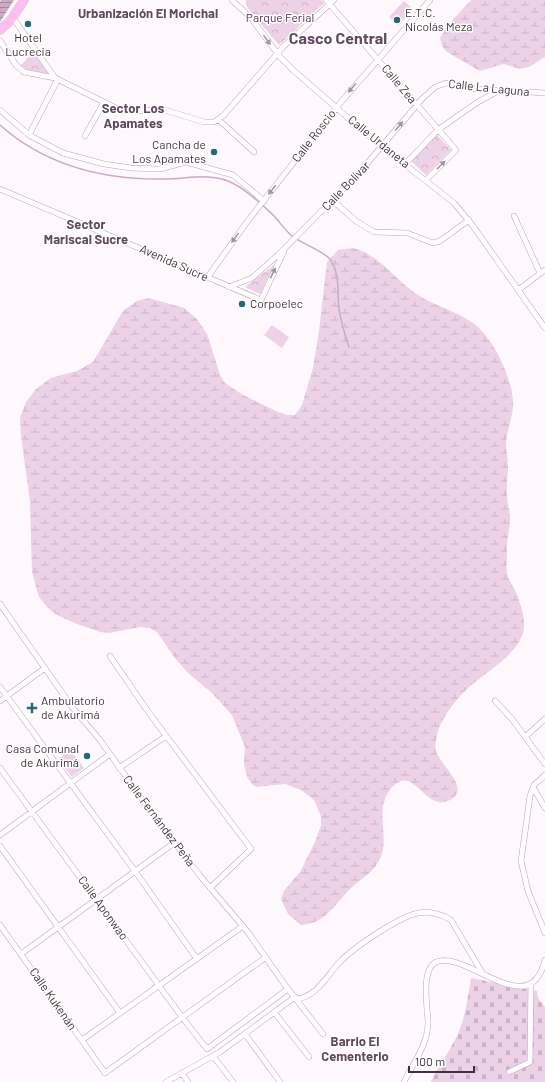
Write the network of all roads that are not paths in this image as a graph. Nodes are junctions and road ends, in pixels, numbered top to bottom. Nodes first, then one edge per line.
1 (24, 0) edge
2 (233, 0) edge
3 (334, 0) edge
4 (430, 0) edge
5 (328, 2) edge
6 (13, 18) junction
7 (0, 30) edge
8 (0, 41) edge
9 (278, 54) junction
10 (378, 59) junction
11 (57, 79) junction
12 (499, 91) junction
13 (545, 93) edge
14 (104, 102) junction
15 (417, 105) junction
16 (336, 108) junction
17 (0, 110) edge
18 (219, 120) junction
19 (438, 129) junction
20 (30, 135) junction
21 (85, 136) dead end
22 (383, 146) junction
23 (254, 152) dead end
24 (405, 164) junction
25 (426, 180) junction
26 (0, 189) edge
27 (332, 200) junction
28 (262, 204) junction
29 (514, 216) dead end
30 (469, 220) junction
31 (286, 246) junction
32 (542, 272) edge
33 (207, 278) junction
34 (229, 287) junction
35 (518, 290) junction
36 (260, 300) joint
37 (545, 328) edge
38 (0, 604) edge
39 (110, 656) dead end
40 (45, 668) junction
41 (0, 687) edge
42 (7, 696) junction
43 (0, 701) edge
44 (495, 701) dead end
45 (545, 719) edge
46 (166, 736) junction
47 (525, 736) junction
48 (110, 754) junction
49 (545, 764) edge
50 (0, 768) edge
51 (119, 768) junction
52 (545, 775) edge
53 (71, 783) junction
54 (533, 787) junction
55 (545, 808) edge
56 (32, 812) junction
57 (0, 835) edge
58 (174, 843) junction
59 (0, 846) edge
60 (135, 871) junction
61 (210, 888) junction
62 (97, 898) junction
63 (0, 925) edge
64 (58, 926) junction
65 (243, 926) junction
66 (545, 933) edge
67 (21, 954) junction
68 (266, 956) junction
69 (197, 959) junction
70 (545, 960) edge
71 (483, 974) junction
72 (531, 983) junction
73 (159, 986) junction
74 (288, 989) junction
75 (295, 998) junction
76 (274, 1012) junction
77 (120, 1013) junction
78 (182, 1017) junction
79 (245, 1034) junction
80 (323, 1034) dead end
81 (82, 1040) junction
82 (213, 1056) junction
83 (310, 1057) dead end
84 (509, 1072) dead end
85 (182, 1073) junction
86 (166, 1082) edge
87 (188, 1082) edge
88 (234, 1082) edge
89 (280, 1082) edge
90 (404, 1082) edge

1 - 6 highway
2 -> 9 street, Calle Urdaneta
3 - 5 street
4 - 10 street, Calle Roscio
5 - 9 street
5 - 10 street, Calle Zea
6 - 7 highway
6 - 11 street
8 - 11 street
9 - 16 street, Calle Urdaneta
9 - 18 street
10 - 15 street, Calle Zea
10 -> 16 street, Calle Roscio
11 - 14 street
11 - 20 street
12 - 13 street, Calle La Laguna
12 - 15 street, Calle La Laguna
12 - 19 street
14 - 18 street
14 - 21 street
15 - 19 street, Calle Zea
22 -> 15 street, Calle Bolívar
16 - 22 street, Calle Urdaneta
16 -> 28 street, Calle Roscio
17 - 20 street
18 - 23 street
19 - 24 street
25 -> 19 street, Calle Zea
20 - 28 street
22 - 24 street, Calle Urdaneta
22 - 27 street, Calle Bolívar
24 - 25 street, Calle Urdaneta
25 - 30 street, Calle Urdaneta
26 - 33 street, Avenida Sucre
27 - 30 street
27 - 31 street, Calle Bolívar
28 -> 33 street, Calle Roscio
29 - 32 street
30 - 35 street, Calle Urdaneta
31 - 34 street, Calle Bolívar
36 -> 31 street, Calle Bolívar
32 - 35 street
33 - 34 street, Avenida Sucre
34 - 36 street, Avenida Sucre
35 - 37 street, Calle Urdaneta
38 - 40 street, Calle Fernández Peña
39 - 46 street
40 - 42 street
40 - 48 street, Calle Fernández Peña
41 - 42 street
42 - 43 street
42 - 53 street
44 - 47 street
45 - 47 street
46 - 51 street
46 - 61 street
47 - 49 street
48 - 51 street, Calle Fernández Peña
48 - 53 street
50 - 56 street, Calle Aponwao
51 - 58 street, Calle Fernández Peña
52 - 54 street
53 - 56 street
53 - 60 street
54 - 55 street
54 - 66 street
56 - 57 street
56 - 62 street, Calle Aponwao
58 - 60 street
58 - 61 street, Calle Fernández Peña
59 - 64 street
60 - 62 street
60 - 69 street
61 - 65 street, Calle Fernández Peña
62 - 64 street
62 - 73 street, Calle Aponwao
63 - 67 street, Calle Kukenán
64 - 67 street
64 - 77 street
65 - 68 street, Calle Fernández Peña
65 - 69 street
67 - 81 street, Calle Kukenán
68 - 74 street, Calle Fernández Peña
68 - 78 street
69 - 73 street
70 - 72 street
71 - 72 street
71 - 75 street
71 - 90 street
72 - 84 street
73 - 77 street
73 - 78 street, Calle Aponwao
74 - 75 street, Calle Fernández Peña
74 - 78 street, Calle Aponwao
75 - 76 street
75 - 80 street, Calle Fernández Peña
76 - 79 street
76 - 83 street
77 - 81 street
78 - 81 street, Calle Kukenán
79 - 82 street
79 - 89 street
82 - 85 street
82 - 88 street
85 - 86 street
85 - 87 street

